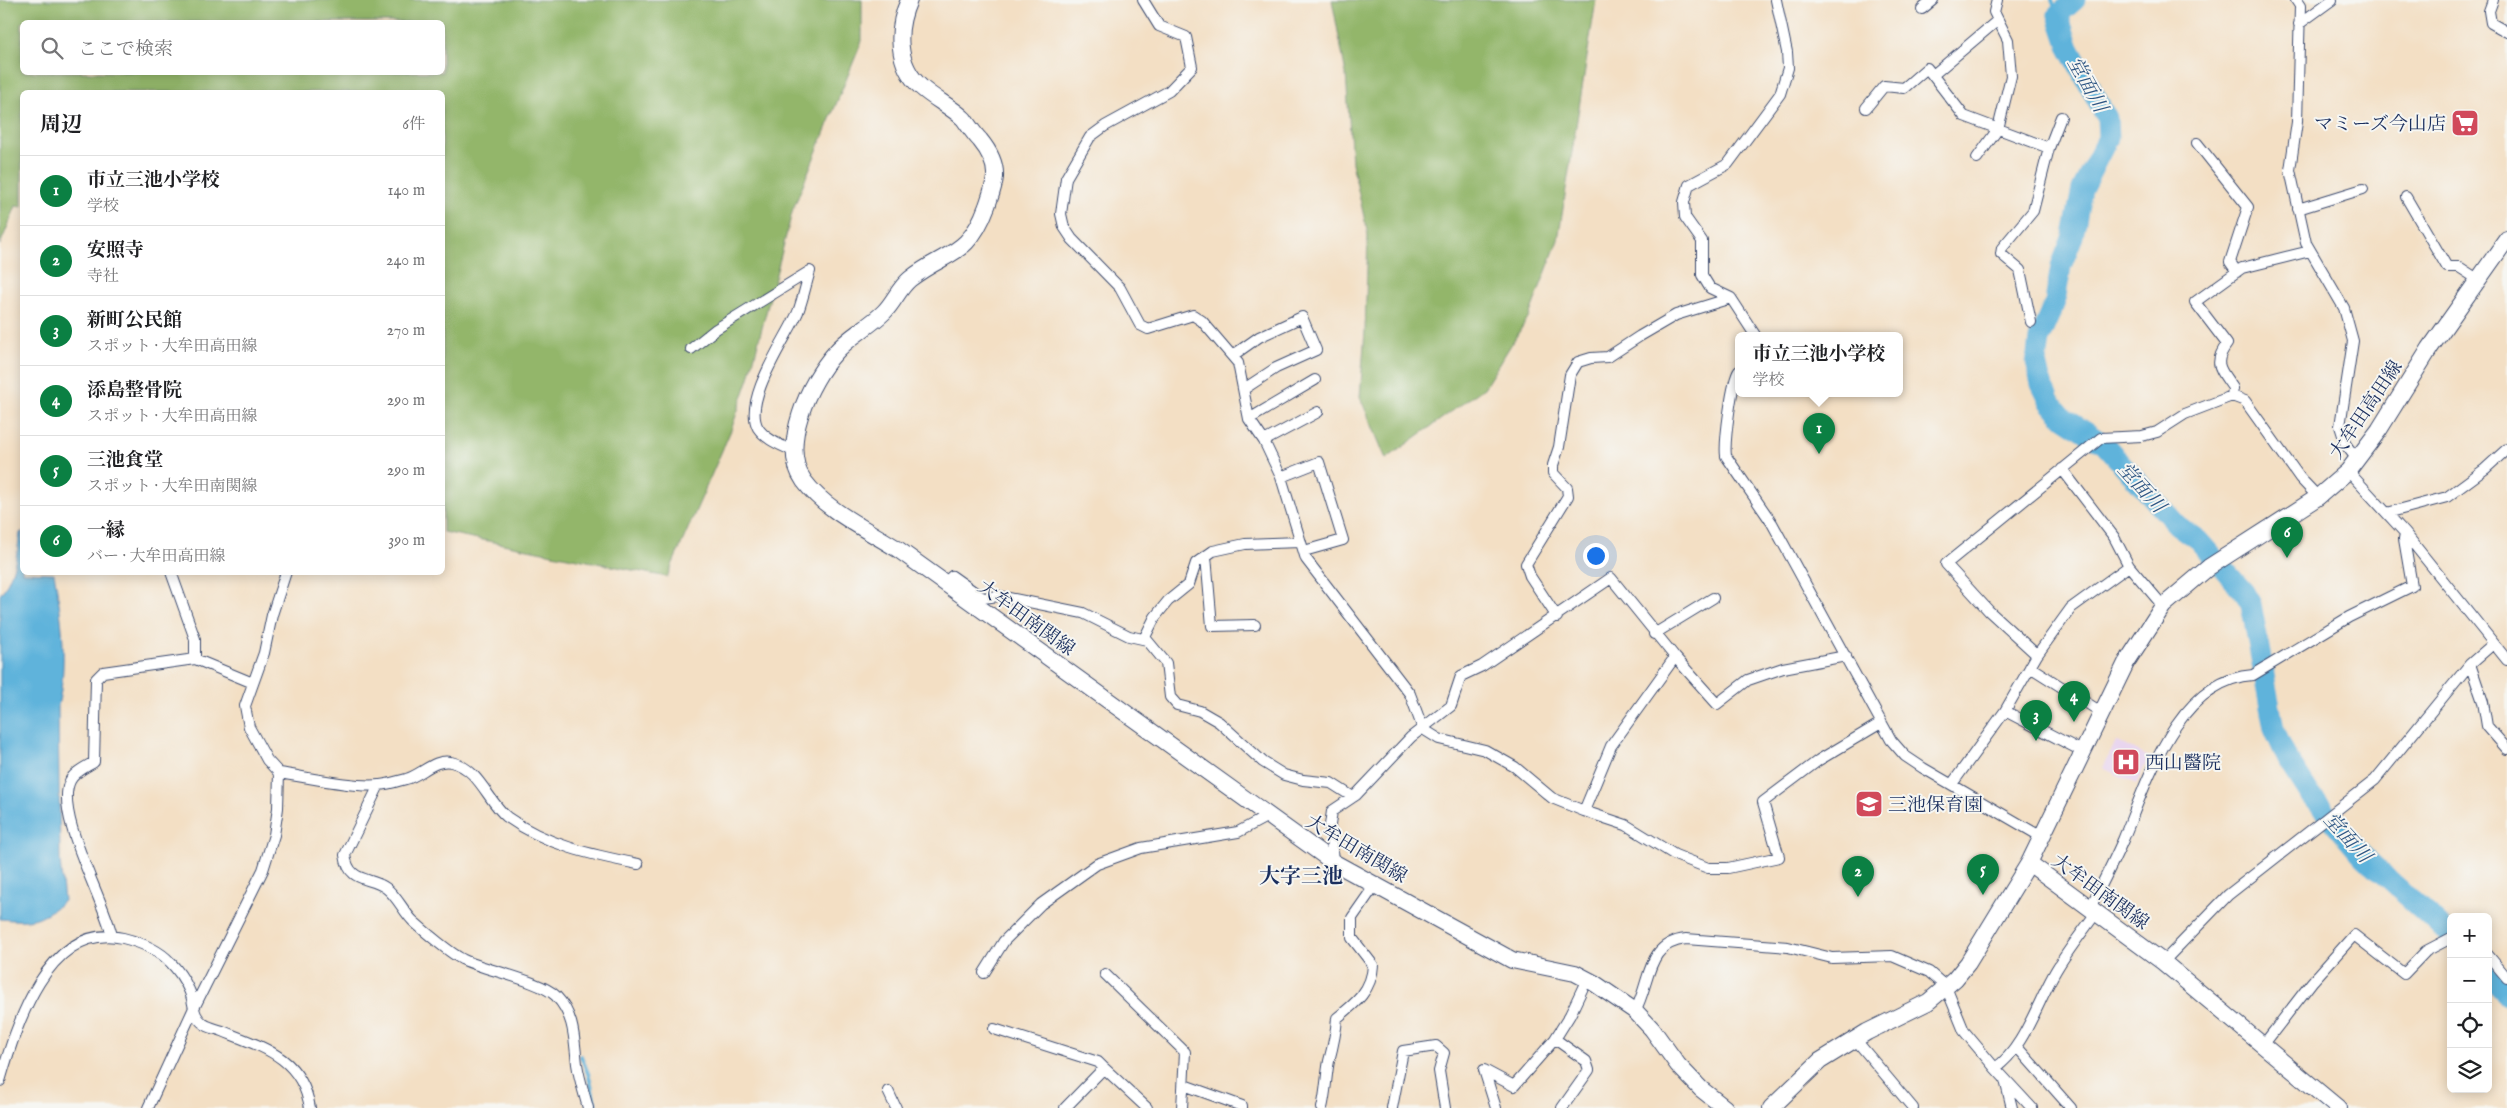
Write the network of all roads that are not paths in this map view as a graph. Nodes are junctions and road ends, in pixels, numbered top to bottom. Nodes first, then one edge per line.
1 (909, 0) edge
2 (1143, 0) edge
3 (1776, 0) edge
4 (1933, 0) edge
5 (1997, 0) edge
6 (2296, 0) edge
7 (2332, 0) edge
8 (2493, 0) edge
9 (1922, 9) dead end
10 (1998, 20) junction
11 (2299, 24) junction
12 (2507, 32) edge
13 (1933, 75) junction
14 (1866, 108) dead end
15 (2060, 117) dead end
16 (1998, 129) junction
17 (2197, 143) dead end
18 (2049, 148) junction
19 (1976, 158) dead end
20 (2362, 189) dead end
21 (2406, 197) dead end
22 (2298, 209) junction
23 (2507, 239) edge
24 (2310, 251) junction
25 (2237, 272) junction
26 (2479, 280) junction
27 (1731, 298) junction
28 (2031, 322) dead end
29 (1753, 332) edge
30 (691, 349) dead end
31 (1232, 356) junction
32 (1735, 379) edge
33 (1315, 380) dead end
34 (1244, 389) junction
35 (2232, 396) junction
36 (1318, 412) dead end
37 (1249, 419) junction
38 (1264, 442) junction
39 (2507, 448) edge
40 (793, 451) junction
41 (2352, 465) junction
42 (2062, 469) junction
43 (1281, 477) junction
44 (2318, 498) junction
45 (2387, 513) junction
46 (2405, 533) junction
47 (1302, 547) junction
48 (1206, 556) junction
49 (2129, 566) junction
50 (173, 575) edge
51 (285, 575) edge
52 (945, 583) junction
53 (1713, 598) dead end
54 (2163, 606) junction
55 (1557, 617) junction
56 (1255, 625) dead end
57 (1654, 634) junction
58 (1144, 639) junction
59 (2493, 644) junction
60 (2037, 655) junction
61 (1846, 656) junction
62 (1675, 657) junction
63 (195, 659) junction
64 (2507, 660) edge
65 (2470, 664) junction
66 (2030, 667) junction
67 (253, 683) junction
68 (2005, 711) junction
69 (2101, 712) junction
70 (1881, 723) junction
71 (1423, 729) junction
72 (2507, 749) edge
73 (2082, 751) junction
74 (279, 773) junction
75 (1952, 784) junction
76 (379, 785) junction
77 (1354, 797) junction
78 (1584, 811) junction
79 (1268, 816) junction
80 (2040, 836) junction
81 (1333, 862) junction
82 (2029, 863) junction
83 (638, 864) dead end
84 (1375, 885) junction
85 (2093, 911) junction
86 (112, 936) junction
87 (2447, 940) edge
88 (2490, 958) edge
89 (2163, 962) junction
90 (984, 973) dead end
91 (1104, 974) dead end
92 (2507, 978) edge
93 (1587, 979) junction
94 (1946, 987) junction
95 (193, 1010) junction
96 (1635, 1011) junction
97 (994, 1029) dead end
98 (1555, 1039) junction
99 (1855, 1039) junction
100 (2264, 1044) junction
101 (2017, 1047) junction
102 (1104, 1068) junction
103 (1995, 1068) junction
104 (2005, 1076) junction
105 (0, 1080) edge
106 (1184, 1086) junction
107 (888, 1091) dead end
108 (148, 1108) edge
109 (310, 1108) edge
110 (588, 1108) edge
111 (896, 1108) edge
112 (1065, 1108) edge
113 (1147, 1108) edge
114 (1182, 1108) edge
115 (1242, 1108) edge
116 (1322, 1108) edge
117 (1392, 1108) edge
118 (1446, 1108) edge
119 (1496, 1108) edge
120 (1562, 1108) edge
121 (1725, 1108) edge
122 (1771, 1108) edge
123 (1913, 1108) edge
124 (2012, 1108) edge
125 (2032, 1108) edge
126 (2071, 1108) edge
127 (2338, 1108) edge

1 - 40 main road
2 - 31 street
3 - 27 street
4 - 9 street
5 - 10 street
6 - 11 street
7 - 11 street
8 - 12 street
10 - 13 street
10 - 16 street
11 - 22 street
13 - 14 street
13 - 16 street
15 - 18 street
16 - 18 street
16 - 19 street
17 - 25 street
18 - 28 street
20 - 22 street
21 - 26 street
22 - 24 street
23 - 26 main road, 大牟田高田線
24 - 25 street
24 - 41 street
25 - 35 street
26 - 41 main road, 大牟田高田線
27 - 29 street
27 - 55 street
30 - 40 street
31 - 34 street
31 - 34 street
32 - 61 street
33 - 37 street
34 - 37 street
35 - 42 street
35 - 44 street
36 - 38 street
37 - 38 street
38 - 43 street
39 - 45 street
40 - 52 main road, 大牟田南関線
41 - 44 main road, 大牟田高田線
41 - 45 street
42 - 49 street
42 - 60 street
43 - 47 street
43 - 47 street
44 - 54 main road, 大牟田高田線
45 - 46 street
46 - 59 street
46 - 85 street
47 - 48 street
47 - 71 street
48 - 56 street
48 - 58 street
49 - 54 street
49 - 60 street
50 - 63 street
51 - 67 street
52 - 58 street
52 - 79 main road, 大牟田南関線
53 - 57 street
54 - 69 main road, 大牟田高田線
55 - 57 street
55 - 71 street
57 - 62 street
58 - 77 street
59 - 64 street
59 - 65 street
60 - 66 street
61 - 62 street
61 - 70 street
62 - 78 street
63 - 67 street
63 - 86 street
65 - 72 street
65 - 89 street
66 - 68 street
66 - 69 street
67 - 74 street
68 - 73 street
68 - 75 street
69 - 73 main road, 大牟田高田線
70 - 75 street
70 - 78 street
71 - 77 street
71 - 78 street
73 - 80 main road, 大牟田高田線
74 - 76 street
74 - 95 street
75 - 80 street
76 - 83 street
76 - 110 street
77 - 81 street
79 - 81 main road, 大牟田南関線
79 - 90 street
80 - 82 main road, 大牟田高田線
81 - 84 main road, 大牟田南関線
82 - 85 main road, 大牟田南関線
82 - 94 main road, 大牟田南関線
84 - 93 main road, 大牟田南関線
84 - 116 street
85 - 89 main road, 大牟田南関線
85 - 101 street
86 - 95 street
86 - 105 street
87 - 100 street
88 - 92 street
89 - 100 main road, 大牟田南関線
91 - 106 street
93 - 96 main road, 大牟田南関線
93 - 98 street
94 - 96 street
94 - 99 main road, 大牟田南関線
94 - 103 street
95 - 108 street
95 - 109 street
96 - 121 main road, 大牟田南関線
97 - 102 street
98 - 119 street
98 - 120 street
99 - 122 main road, 大牟田南関線
99 - 123 street
100 - 127 main road, 大牟田南関線
101 - 103 street
101 - 126 street
102 - 112 street
102 - 113 street
103 - 104 street
104 - 124 street
104 - 125 street
106 - 114 street
106 - 115 street
107 - 111 street
117 - 118 street

